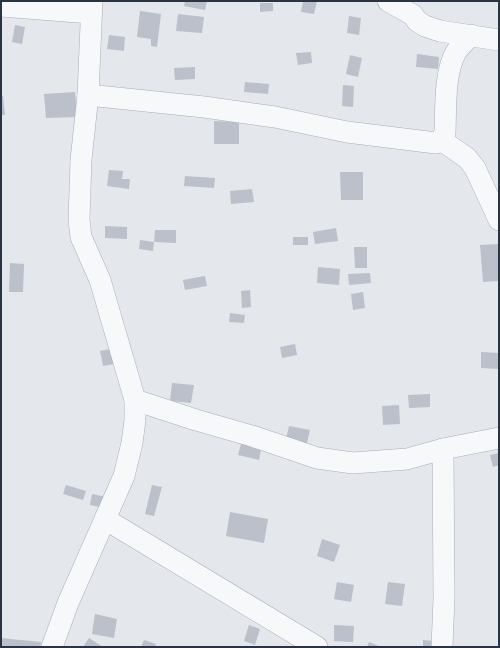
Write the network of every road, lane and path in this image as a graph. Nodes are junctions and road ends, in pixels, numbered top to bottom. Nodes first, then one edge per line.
1 (388, 1) edge
2 (1, 6) edge
3 (92, 7) edge
4 (414, 8) edge
5 (470, 35) junction
6 (499, 40) edge
7 (88, 95) junction
8 (441, 140) junction
9 (499, 220) edge
10 (135, 400) junction
11 (499, 438) edge
12 (443, 449) junction
13 (105, 519) junction
14 (52, 647) edge
15 (316, 647) edge
16 (442, 647) edge

1 - 4 street
2 - 3 street
3 - 7 street
4 - 5 street
5 - 6 street
5 - 8 street
7 - 8 street
7 - 10 street
8 - 9 street
10 - 12 street
10 - 13 street
11 - 12 street
12 - 16 street
13 - 14 street
13 - 15 street

